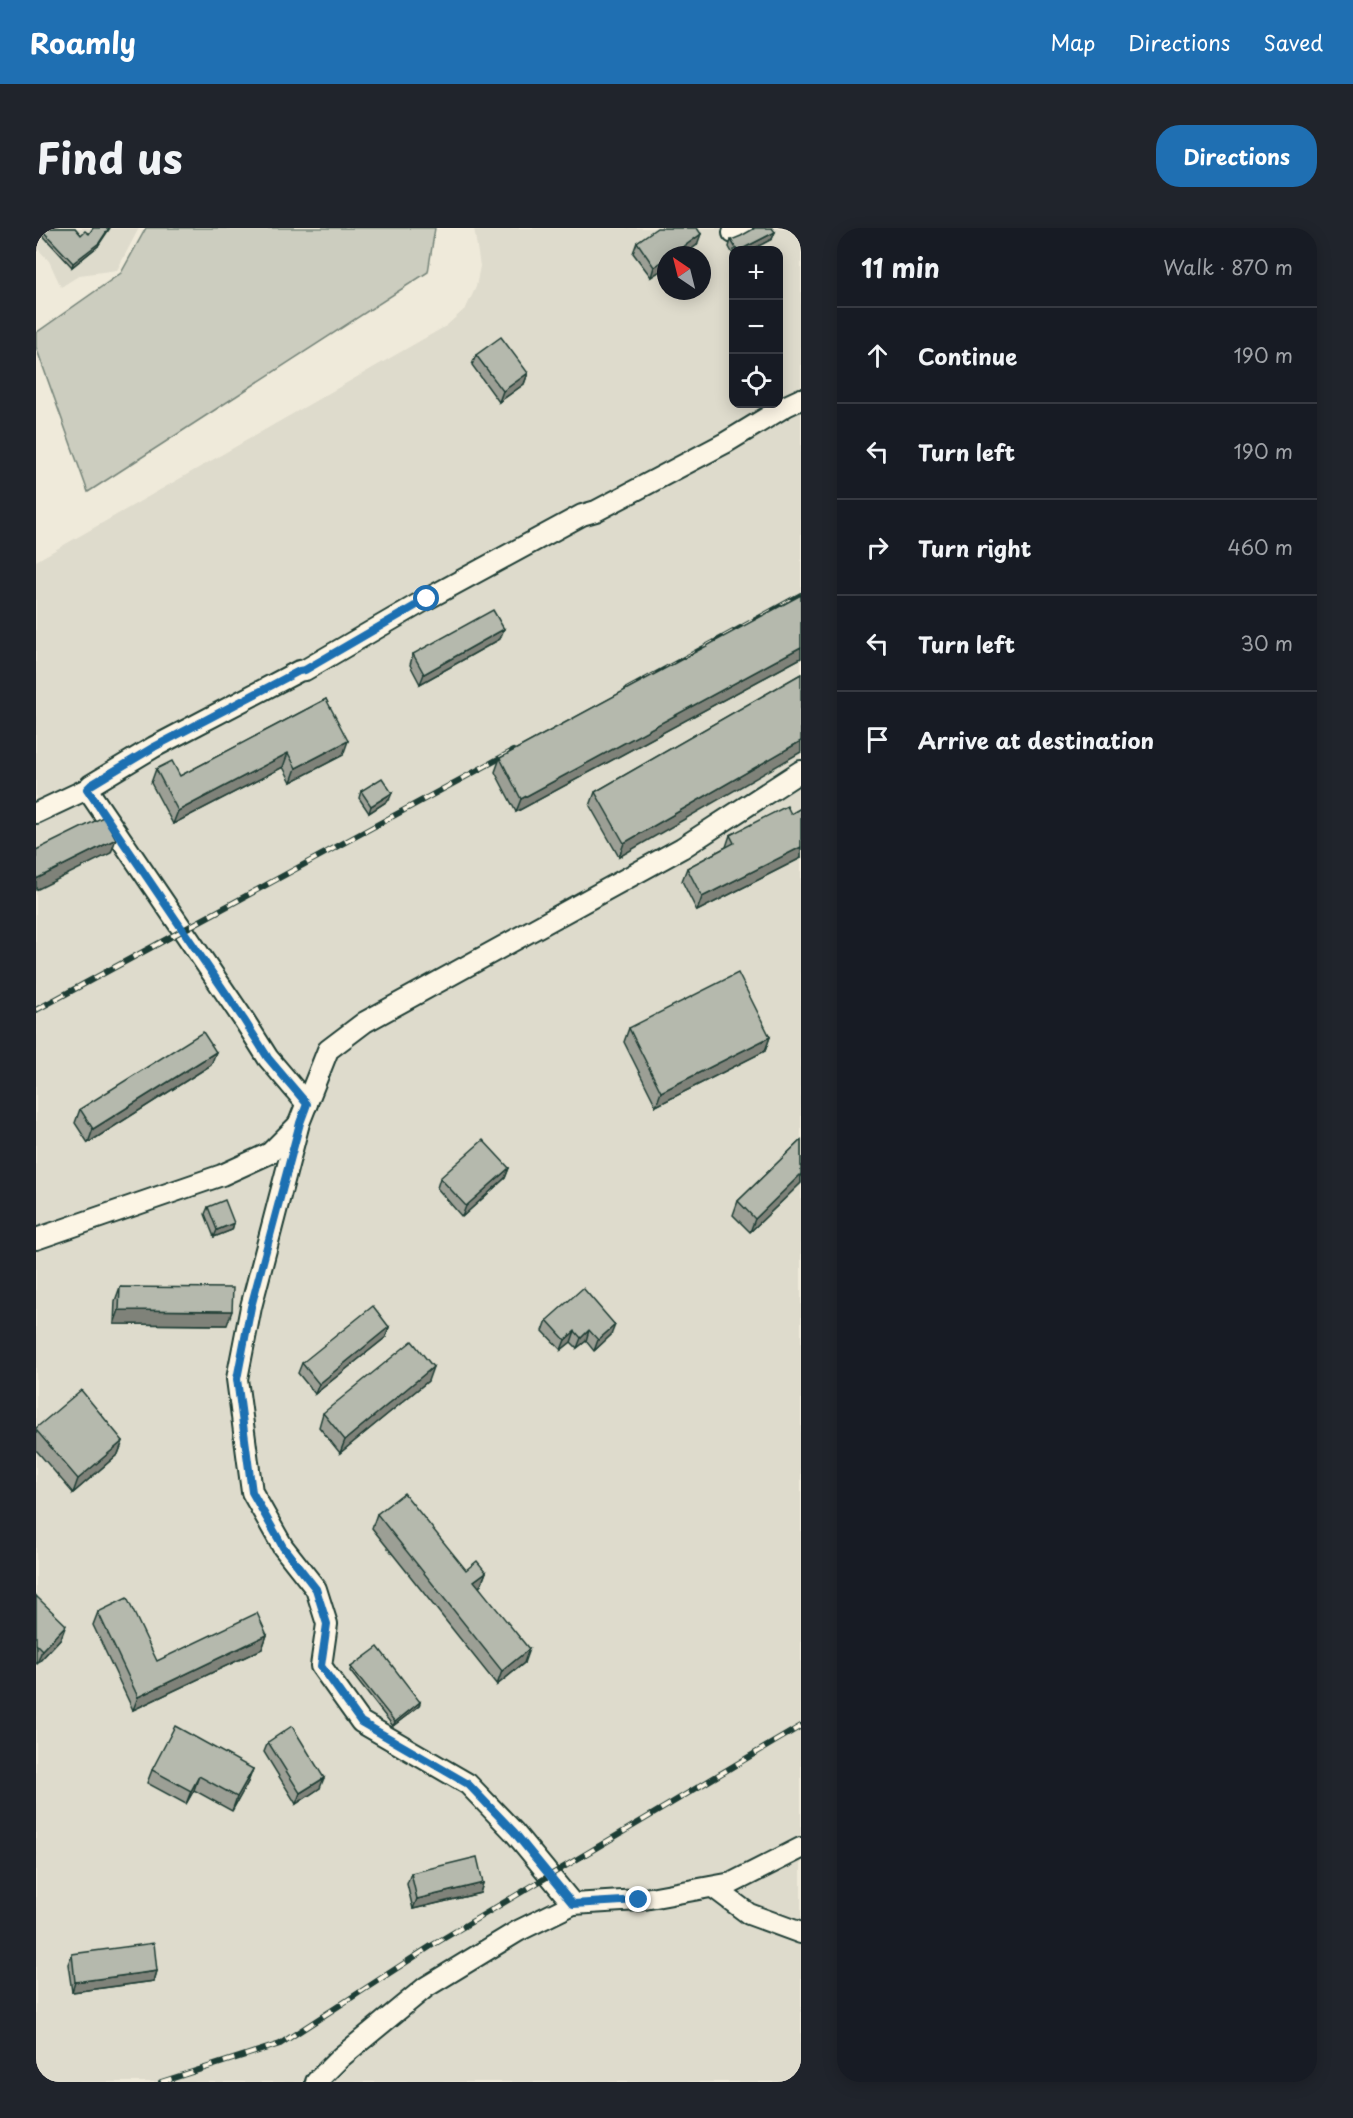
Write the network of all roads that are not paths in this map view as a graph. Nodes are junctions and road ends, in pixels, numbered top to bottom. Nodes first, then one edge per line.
1 (801, 399) edge
2 (801, 771) edge
3 (87, 789) junction
4 (36, 813) edge
5 (303, 1114) junction
6 (36, 1239) edge
7 (801, 1848) edge
8 (713, 1887) junction
9 (573, 1904) junction
10 (801, 1933) edge
11 (316, 2082) edge

1 - 3 lane
2 - 5 lane
3 - 4 lane
3 - 5 lane
5 - 6 lane
5 - 9 lane
7 - 8 lane
8 - 9 lane
8 - 10 lane
9 - 11 lane

